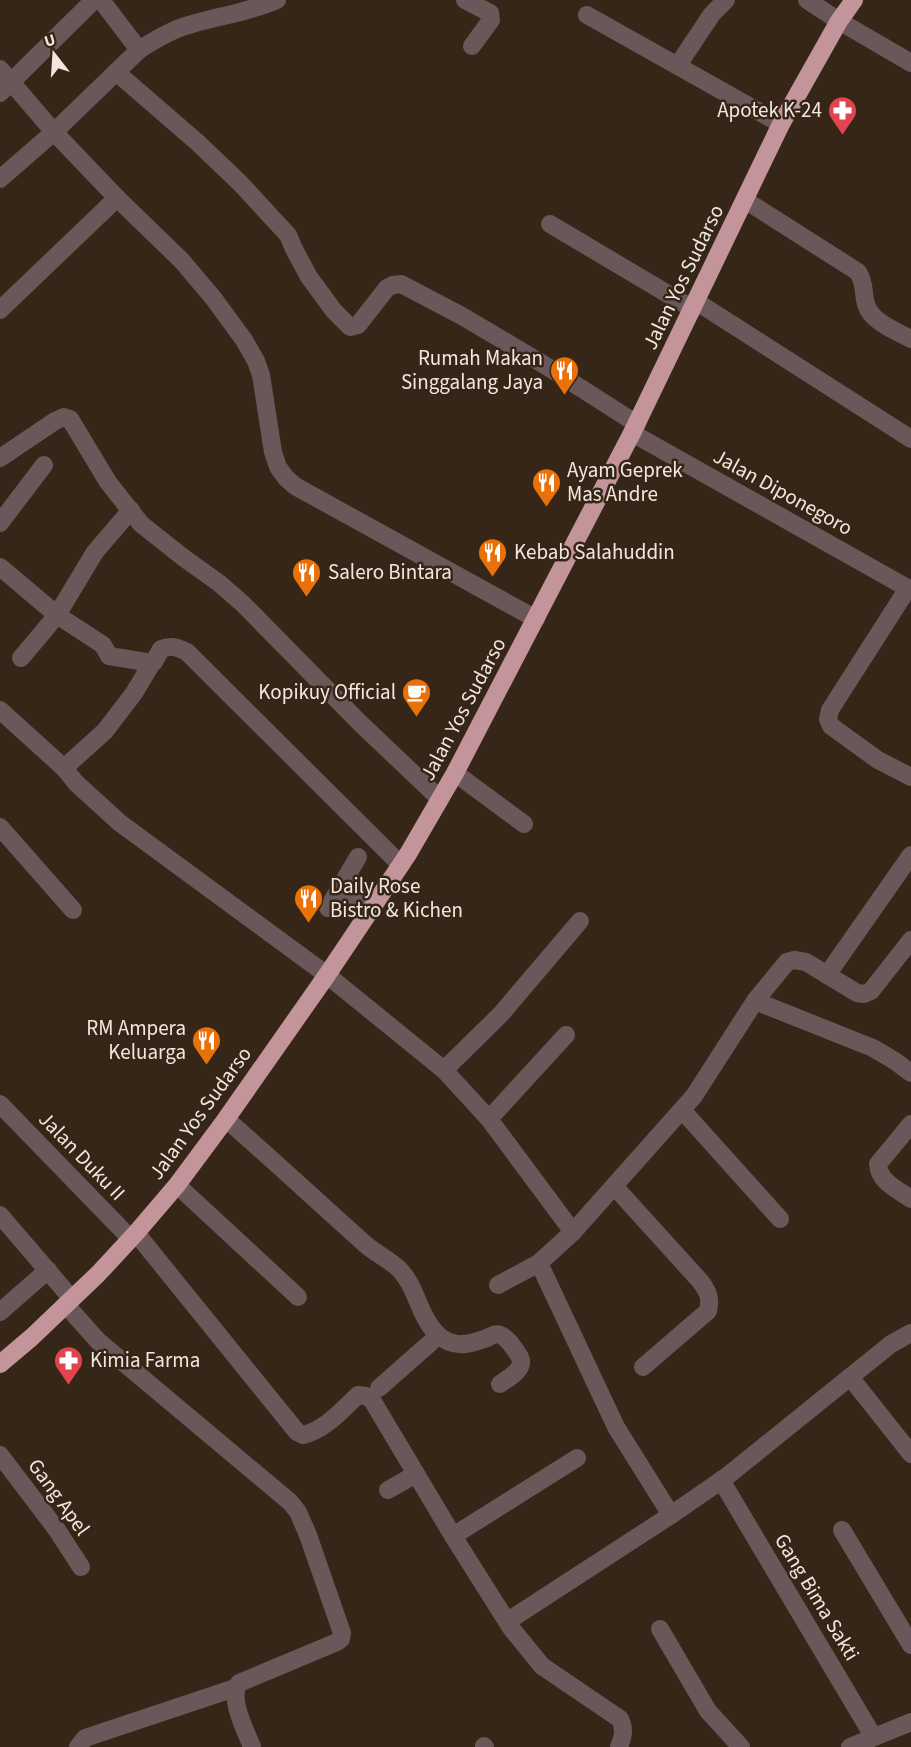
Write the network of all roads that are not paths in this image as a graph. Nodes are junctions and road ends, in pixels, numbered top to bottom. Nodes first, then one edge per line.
1 (94, 0) edge
2 (102, 0) edge
3 (277, 0) edge
4 (465, 0) edge
5 (726, 0) edge
6 (807, 0) edge
7 (852, 1) edge
8 (587, 15) dead end
9 (839, 21) junction
10 (472, 46) dead end
11 (140, 50) junction
12 (911, 63) edge
13 (678, 65) junction
14 (116, 72) junction
15 (4, 81) edge
16 (781, 124) junction
17 (54, 132) junction
18 (0, 180) edge
19 (117, 198) junction
20 (745, 200) junction
21 (550, 224) dead end
22 (695, 305) junction
23 (0, 310) edge
24 (911, 339) edge
25 (634, 429) junction
26 (911, 440) edge
27 (0, 458) edge
28 (44, 465) dead end
29 (131, 510) junction
30 (0, 523) edge
31 (0, 567) edge
32 (909, 589) edge
33 (57, 615) junction
34 (536, 619) junction
35 (21, 658) dead end
36 (152, 663) junction
37 (0, 710) edge
38 (64, 768) junction
39 (455, 773) junction
40 (911, 777) edge
41 (441, 799) junction
42 (525, 824) dead end
43 (0, 827) edge
44 (911, 855) edge
45 (358, 857) dead end
46 (401, 865) junction
47 (342, 885) junction
48 (328, 908) dead end
49 (74, 910) dead end
50 (371, 911) junction
51 (580, 921) dead end
52 (911, 940) edge
53 (327, 975) junction
54 (827, 975) junction
55 (755, 1001) junction
56 (566, 1035) dead end
57 (444, 1070) junction
58 (911, 1073) edge
59 (0, 1104) edge
60 (682, 1110) junction
61 (226, 1119) junction
62 (489, 1119) junction
63 (911, 1124) edge
64 (177, 1185) junction
65 (614, 1186) junction
66 (911, 1199) edge
67 (0, 1215) edge
68 (780, 1219) dead end
69 (573, 1233) junction
70 (134, 1236) junction
71 (538, 1263) junction
72 (48, 1270) junction
73 (498, 1285) dead end
74 (298, 1297) dead end
75 (69, 1302) junction
76 (0, 1312) edge
77 (911, 1333) edge
78 (438, 1336) junction
79 (0, 1364) edge
80 (643, 1367) dead end
81 (850, 1377) junction
82 (500, 1384) dead end
83 (379, 1388) dead end
84 (911, 1454) edge
85 (0, 1455) edge
86 (577, 1458) dead end
87 (416, 1474) junction
88 (721, 1480) junction
89 (388, 1490) dead end
90 (671, 1515) junction
91 (842, 1530) dead end
92 (453, 1536) junction
93 (81, 1567) dead end
94 (508, 1621) junction
95 (660, 1629) dead end
96 (911, 1645) edge
97 (235, 1688) junction
98 (911, 1722) edge
99 (873, 1736) junction
100 (78, 1747) edge
101 (252, 1747) edge
102 (619, 1747) edge
103 (741, 1747) edge
104 (850, 1747) edge

1 - 15 street
2 - 11 street
3 - 11 street
4 - 10 street
5 - 13 street
6 - 9 street
7 - 9 highway, Jalan Yos Sudarso
8 - 13 street
9 - 12 street
9 - 16 highway, Jalan Yos Sudarso
11 - 14 street
13 - 16 street
14 - 17 street
14 - 25 street, Jalan Diponegoro
15 - 17 street
16 - 20 highway, Jalan Yos Sudarso
17 - 18 street
17 - 19 street
19 - 23 street
19 - 34 street
20 - 22 highway, Jalan Yos Sudarso
20 - 24 street
21 - 22 street
22 - 25 highway, Jalan Yos Sudarso
22 - 26 street
25 - 32 street, Jalan Diponegoro
25 - 34 highway, Jalan Yos Sudarso
27 - 29 street
28 - 30 street
29 - 33 street
29 - 41 street
31 - 33 street
32 - 40 street
33 - 35 street
33 - 36 street
34 - 39 highway, Jalan Yos Sudarso
36 - 38 street
36 - 46 street
37 - 38 street
38 - 53 street
39 - 41 highway, Jalan Yos Sudarso
39 - 42 street
41 - 46 highway, Jalan Yos Sudarso
43 - 49 street
44 - 54 street
45 - 47 street
46 - 50 highway, Jalan Yos Sudarso
47 - 48 street
47 - 50 street
50 - 53 highway, Jalan Yos Sudarso
51 - 57 street
52 - 54 street
53 - 57 street
53 - 61 highway, Jalan Yos Sudarso
54 - 55 street
55 - 58 street
55 - 60 street
56 - 62 street
57 - 62 street
59 - 70 street, Jalan Duku II
60 - 65 street
60 - 68 street
61 - 64 highway, Jalan Yos Sudarso
61 - 78 street
62 - 69 street
63 - 66 street
64 - 70 highway, Jalan Yos Sudarso
64 - 74 street
65 - 69 street
65 - 80 street
67 - 72 street
69 - 71 street
70 - 75 highway, Jalan Yos Sudarso
70 - 87 street, Jalan Duku II
71 - 73 street
71 - 90 street
72 - 75 street
72 - 76 street
75 - 79 highway, Jalan Yos Sudarso
75 - 97 street
77 - 81 street
78 - 82 street
78 - 83 street
81 - 84 street
81 - 88 street
85 - 93 street, Gang Apel
86 - 92 street
87 - 89 street
87 - 92 street
88 - 90 street
88 - 99 street, Gang Bima Sakti
90 - 94 street
91 - 96 street
92 - 94 street
94 - 102 street
95 - 103 street
97 - 100 street
97 - 101 street
98 - 99 street
99 - 104 street

